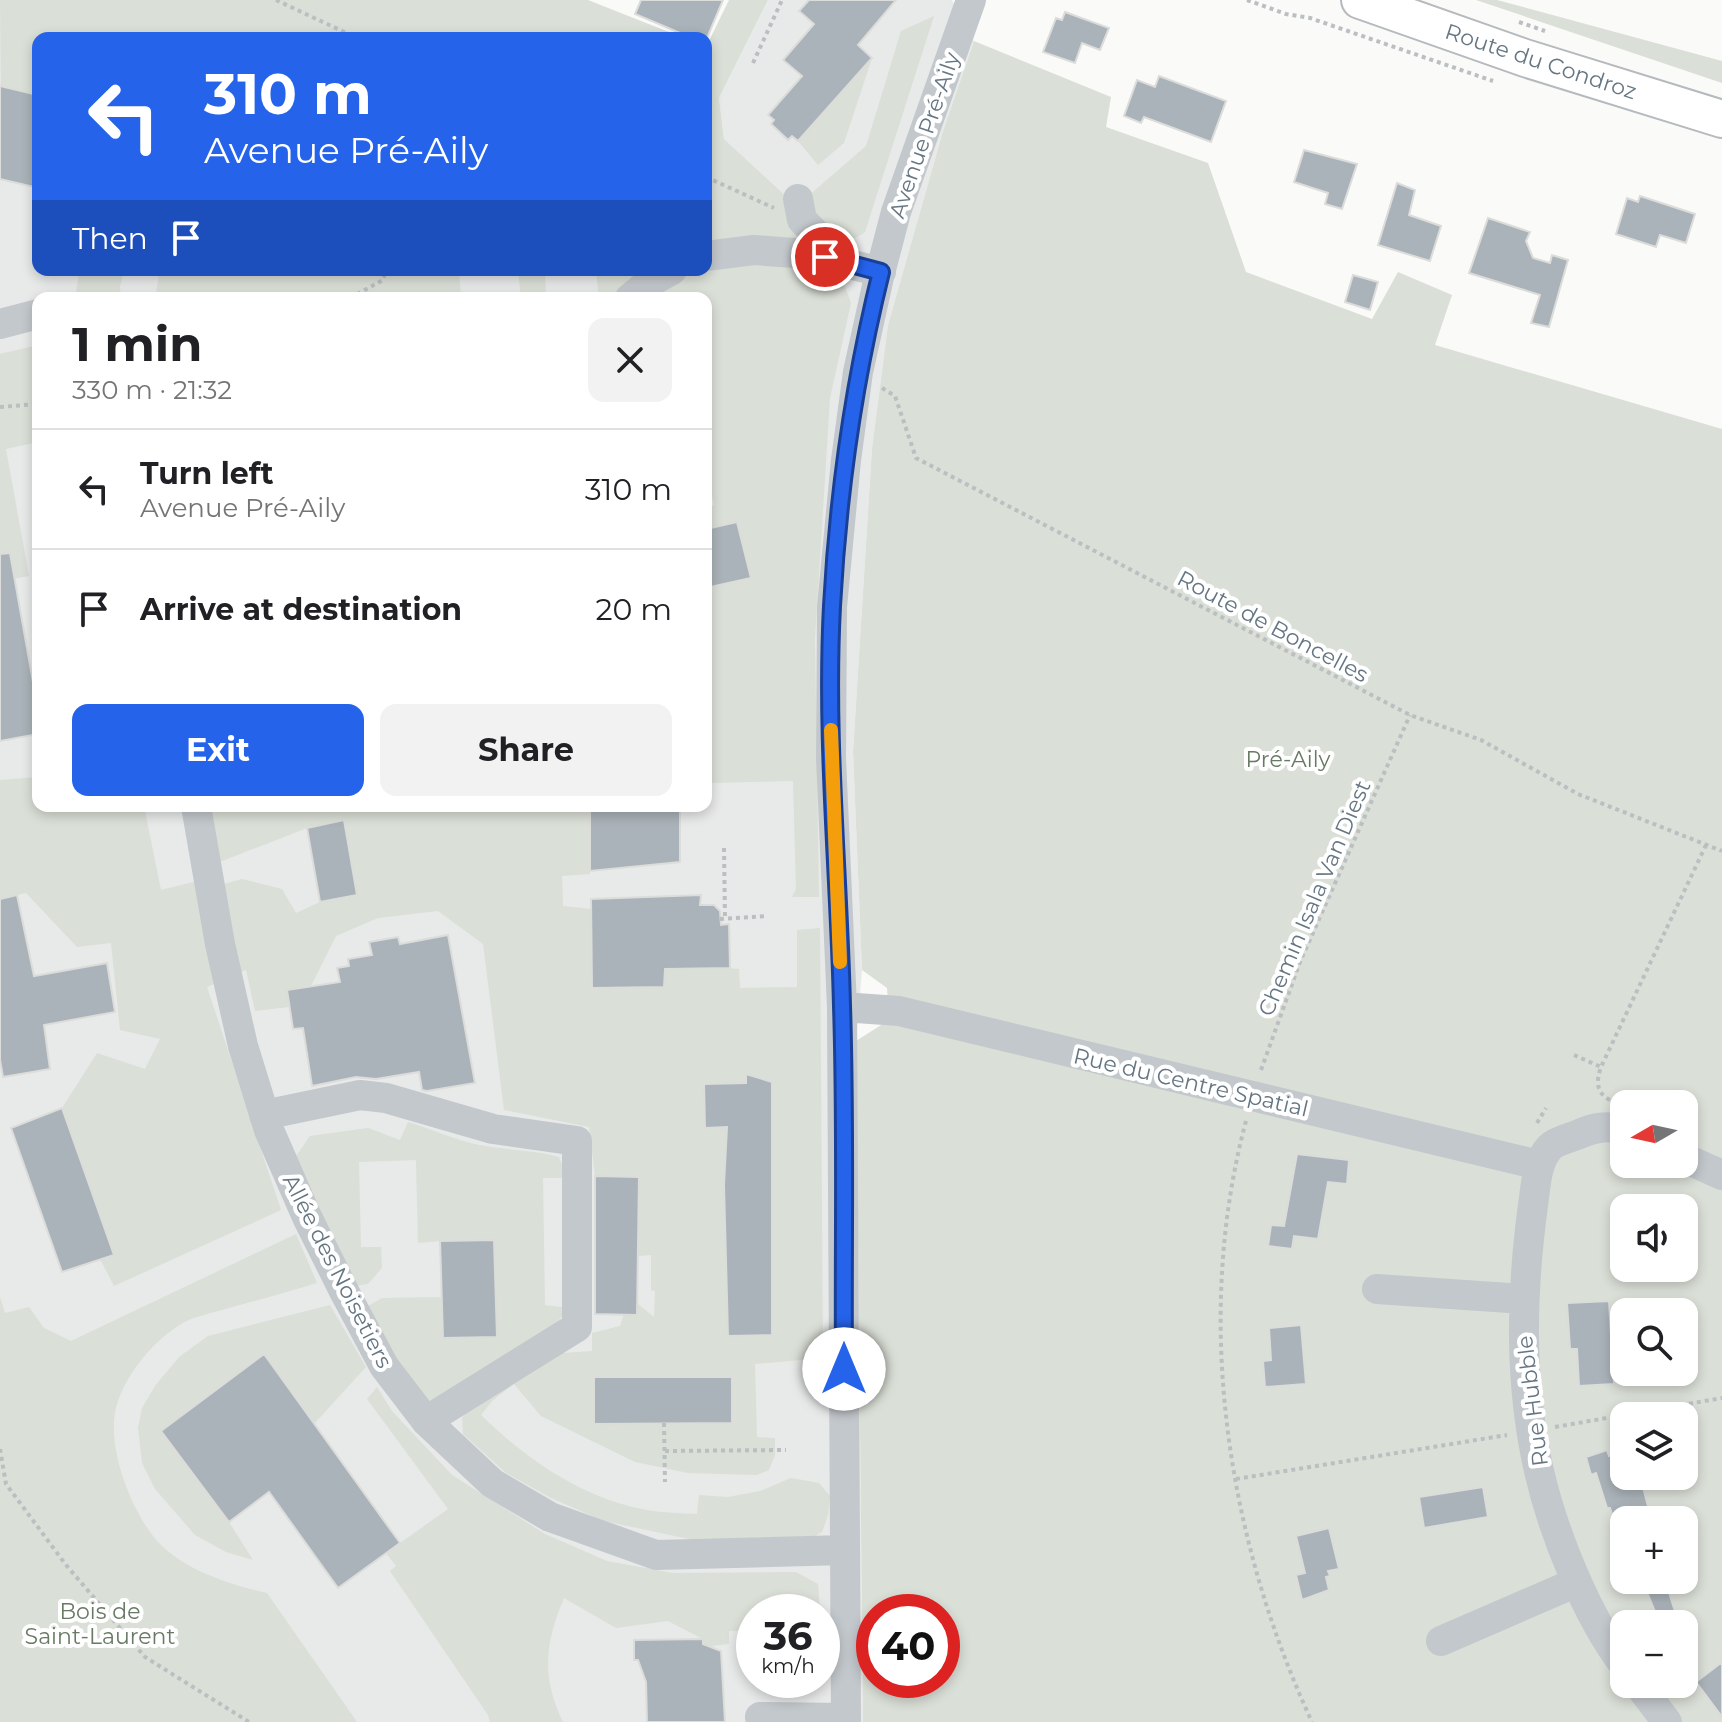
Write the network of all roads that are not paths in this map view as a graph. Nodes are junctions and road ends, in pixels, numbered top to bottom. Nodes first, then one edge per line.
1 (971, 0) edge
2 (1360, 0) edge
3 (1722, 119) edge
4 (800, 210) road end
5 (712, 255) edge
6 (825, 257) junction
7 (881, 272) junction
8 (661, 276) edge
9 (637, 292) edge
10 (32, 316) edge
11 (0, 324) edge
12 (197, 812) edge
13 (842, 1007) junction
14 (264, 1115) junction
15 (1610, 1124) edge
16 (1698, 1164) edge
17 (1539, 1165) junction
18 (1722, 1175) edge
19 (1377, 1289) dead end
20 (1524, 1299) junction
21 (426, 1421) junction
22 (845, 1550) junction
23 (1577, 1582) junction
24 (1441, 1641) dead end
25 (1610, 1643) edge
26 (1648, 1698) edge
27 (760, 1717) dead end
28 (846, 1720) edge
29 (1665, 1721) edge

1 - 7 street, Avenue Pré-Aily
2 - 3 main road, Route du Condroz
4 - 6 street
5 - 6 street
6 - 7 street
7 - 13 street, Avenue Pré-Aily
8 - 9 street
10 - 11 street
12 - 14 street, Allée des Noisetiers
13 - 17 street, Rue du Centre Spatial
13 - 22 street, Avenue Pré-Aily
14 - 21 street, Allée des Noisetiers
14 - 21 street
15 - 17 street
16 - 18 street
17 - 20 street, Rue Hubble
19 - 20 street
20 - 23 street, Rue Hubble
21 - 22 street, Allée des Noisetiers
22 - 28 street, Avenue Pré-Aily
23 - 24 street
23 - 25 street, Rue Hubble
26 - 29 street
27 - 28 street

